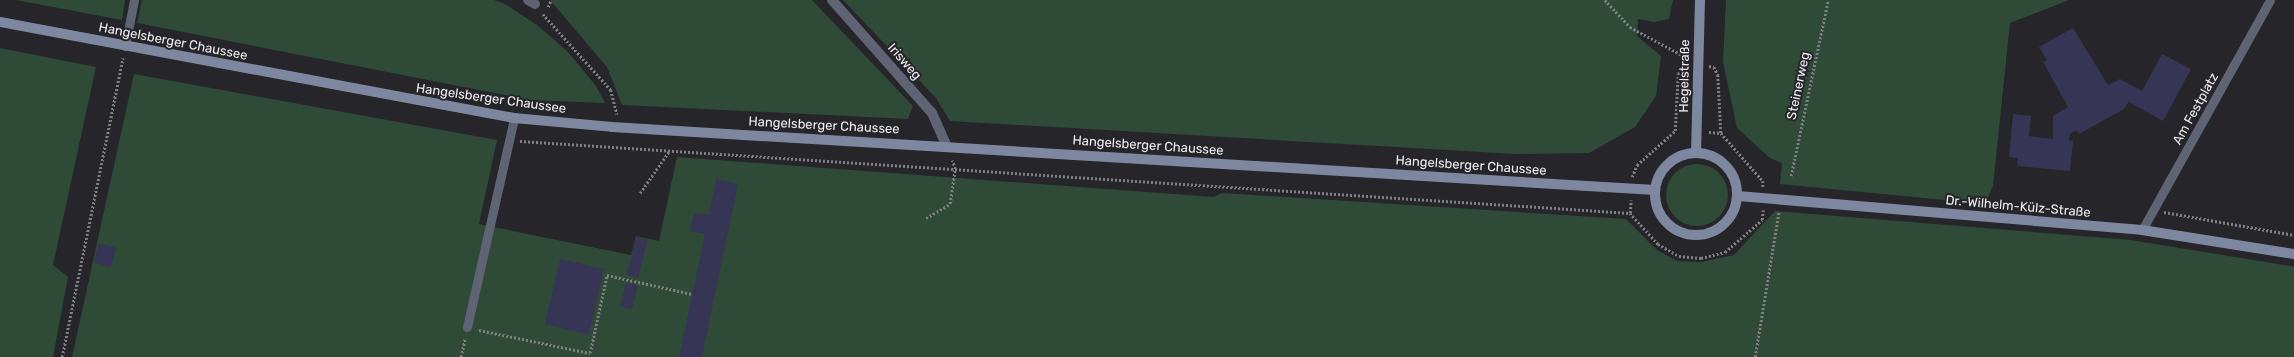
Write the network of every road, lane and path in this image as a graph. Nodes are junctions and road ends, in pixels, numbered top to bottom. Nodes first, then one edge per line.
1 (134, 0) edge
2 (832, 0) edge
3 (1605, 0) edge
4 (1700, 0) edge
5 (1828, 0) edge
6 (2270, 0) edge
7 (531, 2) edge
8 (0, 22) edge
9 (125, 46) junction
10 (1698, 64) junction
11 (1685, 67) junction
12 (514, 118) junction
13 (620, 128) junction
14 (509, 140) junction
15 (618, 146) junction
16 (947, 146) junction
17 (670, 150) junction
18 (1696, 153) junction
19 (955, 169) junction
20 (1791, 176) dead end
21 (1631, 189) junction
22 (1656, 190) junction
23 (640, 194) dead end
24 (1738, 196) junction
25 (1763, 198) junction
26 (1781, 200) junction
27 (2154, 210) junction
28 (1630, 213) junction
29 (926, 218) dead end
30 (2142, 230) junction
31 (2294, 235) edge
32 (2294, 254) edge
33 (692, 294) dead end
34 (467, 327) junction
35 (62, 357) edge
36 (461, 357) edge
37 (1755, 357) edge

1 - 9 lane
2 - 16 street, Irisweg
3 - 11 path
4 - 10 main road, Hegelstraße
5 - 20 path, Steinerweg
6 - 27 lane, Am Festplatz
7 - 13 path
8 - 9 main road, Hangelsberger Chaussee
9 - 12 main road, Hangelsberger Chaussee
9 - 35 path
10 - 11 path
10 - 18 main road, Hegelstraße
10 - 25 path
11 - 21 path
12 - 13 main road, Hangelsberger Chaussee
12 - 14 lane
13 - 15 path
13 - 16 main road, Hangelsberger Chaussee
14 - 15 path
14 - 34 lane
15 - 17 path
16 - 19 path
16 - 21 main road, Hangelsberger Chaussee
17 - 19 path
17 - 23 path
18 - 22 main road
18 - 24 main road
19 - 28 path
19 - 29 path
21 - 22 main road, Hangelsberger Chaussee
21 - 28 path
22 - 24 main road
24 - 25 main road, Dr.-Wilhelm-Külz-Straße
25 - 26 main road, Dr.-Wilhelm-Külz-Straße
25 - 28 path
26 - 30 main road, Dr.-Wilhelm-Külz-Straße
26 - 37 path
27 - 30 lane, Am Festplatz
27 - 31 path
30 - 32 main road, Dr.-Wilhelm-Külz-Straße
33 - 34 path
34 - 36 path

